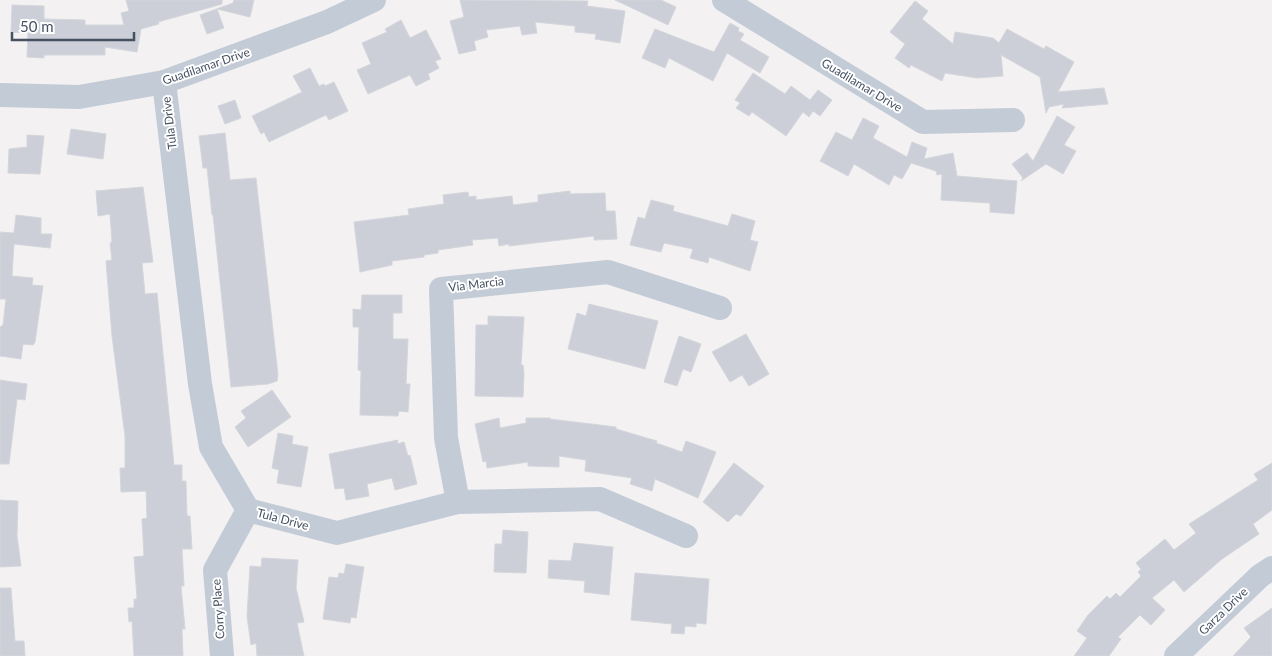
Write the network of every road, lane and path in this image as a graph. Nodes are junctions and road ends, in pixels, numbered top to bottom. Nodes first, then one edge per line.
1 (374, 0) edge
2 (724, 0) edge
3 (164, 82) junction
4 (0, 95) edge
5 (1013, 120) dead end
6 (720, 308) dead end
7 (458, 502) junction
8 (248, 510) junction
9 (686, 536) dead end
10 (1272, 568) edge
11 (222, 656) edge
12 (1176, 656) edge

1 - 3 street, Guadilamar Drive
2 - 5 street, Guadilamar Drive
3 - 4 street, Guadilamar Drive
3 - 8 street, Tula Drive
6 - 7 street, Via Marcia
7 - 8 street, Tula Drive
7 - 9 street, Tula Drive
8 - 11 street, Corry Place
10 - 12 street, Garza Drive

